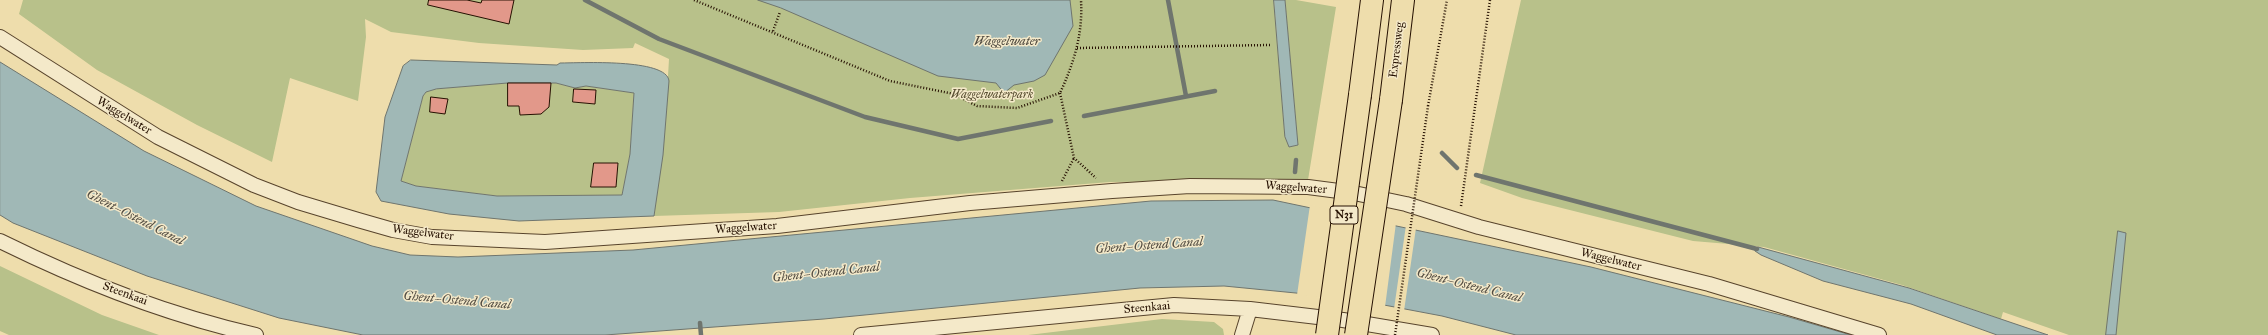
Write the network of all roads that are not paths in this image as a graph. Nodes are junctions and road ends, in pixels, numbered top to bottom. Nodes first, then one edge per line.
1 (1372, 0) edge
2 (1403, 0) edge
3 (0, 37) edge
4 (0, 240) edge
5 (1250, 309) junction
6 (256, 335) edge
7 (861, 335) edge
8 (1242, 335) edge
9 (1327, 335) edge
10 (1356, 335) edge
11 (1432, 335) edge
12 (1879, 335) edge

1 - 9 highway, N31, bridge
2 - 10 highway, Expressweg / N31, bridge
3 - 12 street, Waggelwater
4 - 6 street, Steenkaai
5 - 7 street, Steenkaai
5 - 8 street
5 - 11 street, Steenkaai

